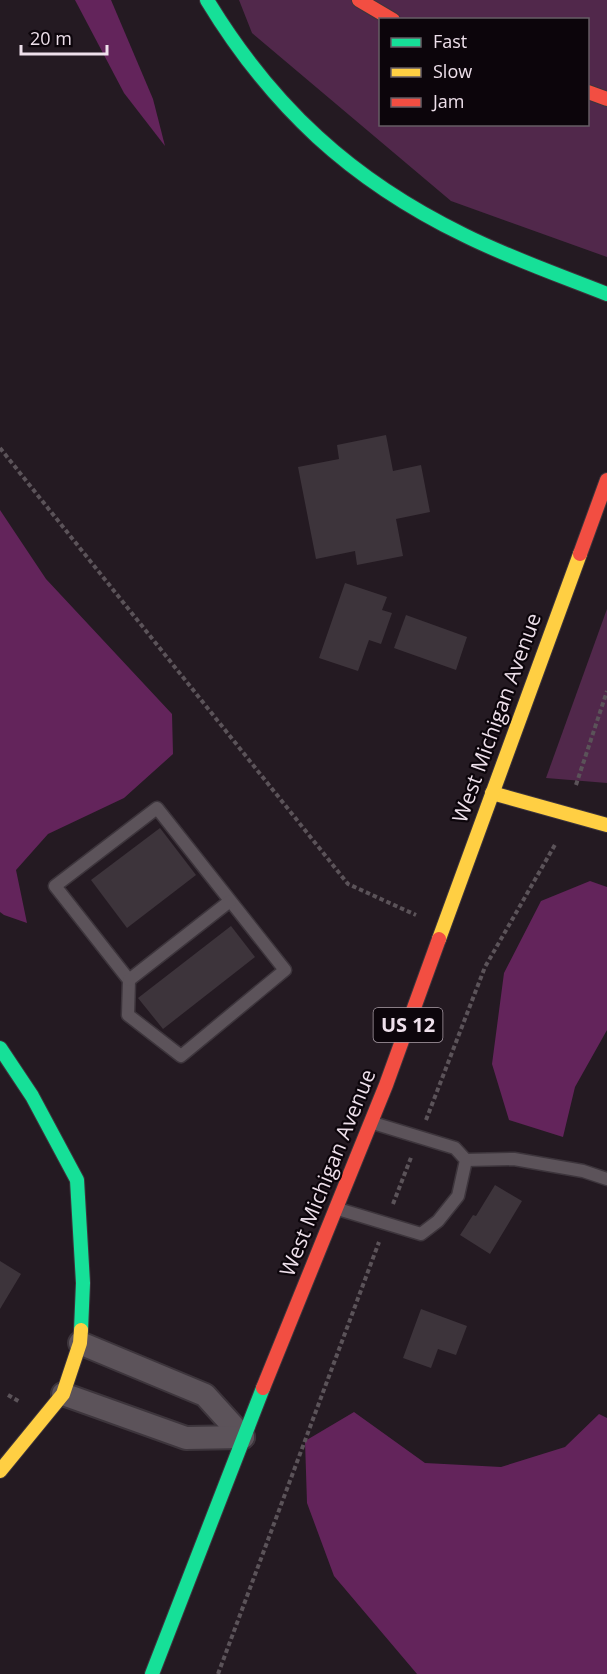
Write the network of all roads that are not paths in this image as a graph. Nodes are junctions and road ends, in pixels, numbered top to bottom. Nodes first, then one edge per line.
1 (207, 0) edge
2 (359, 0) edge
3 (390, 18) edge
4 (589, 92) edge
5 (607, 99) edge
6 (607, 294) edge
7 (607, 480) edge
8 (492, 793) junction
9 (607, 825) edge
10 (230, 901) junction
11 (129, 980) junction
12 (0, 1048) edge
13 (371, 1122) junction
14 (466, 1160) junction
15 (607, 1179) edge
16 (337, 1209) junction
17 (80, 1343) junction
18 (63, 1394) junction
19 (243, 1437) junction
20 (0, 1471) edge
21 (152, 1674) edge

1 - 6 main road
2 - 3 main road
4 - 5 main road
7 - 8 main road, West Michigan Avenue / US 12
8 - 9 main road
8 - 13 main road, West Michigan Avenue / US 12
10 - 11 lane
10 - 11 lane
10 - 11 lane
12 - 17 main road
13 - 14 lane
13 - 16 main road, West Michigan Avenue / US 12
14 - 15 lane
14 - 16 lane
16 - 19 main road, West Michigan Avenue / US 12
17 - 18 main road
17 - 19 street
18 - 19 street
18 - 20 main road
19 - 21 main road, West Michigan Avenue / US 12

